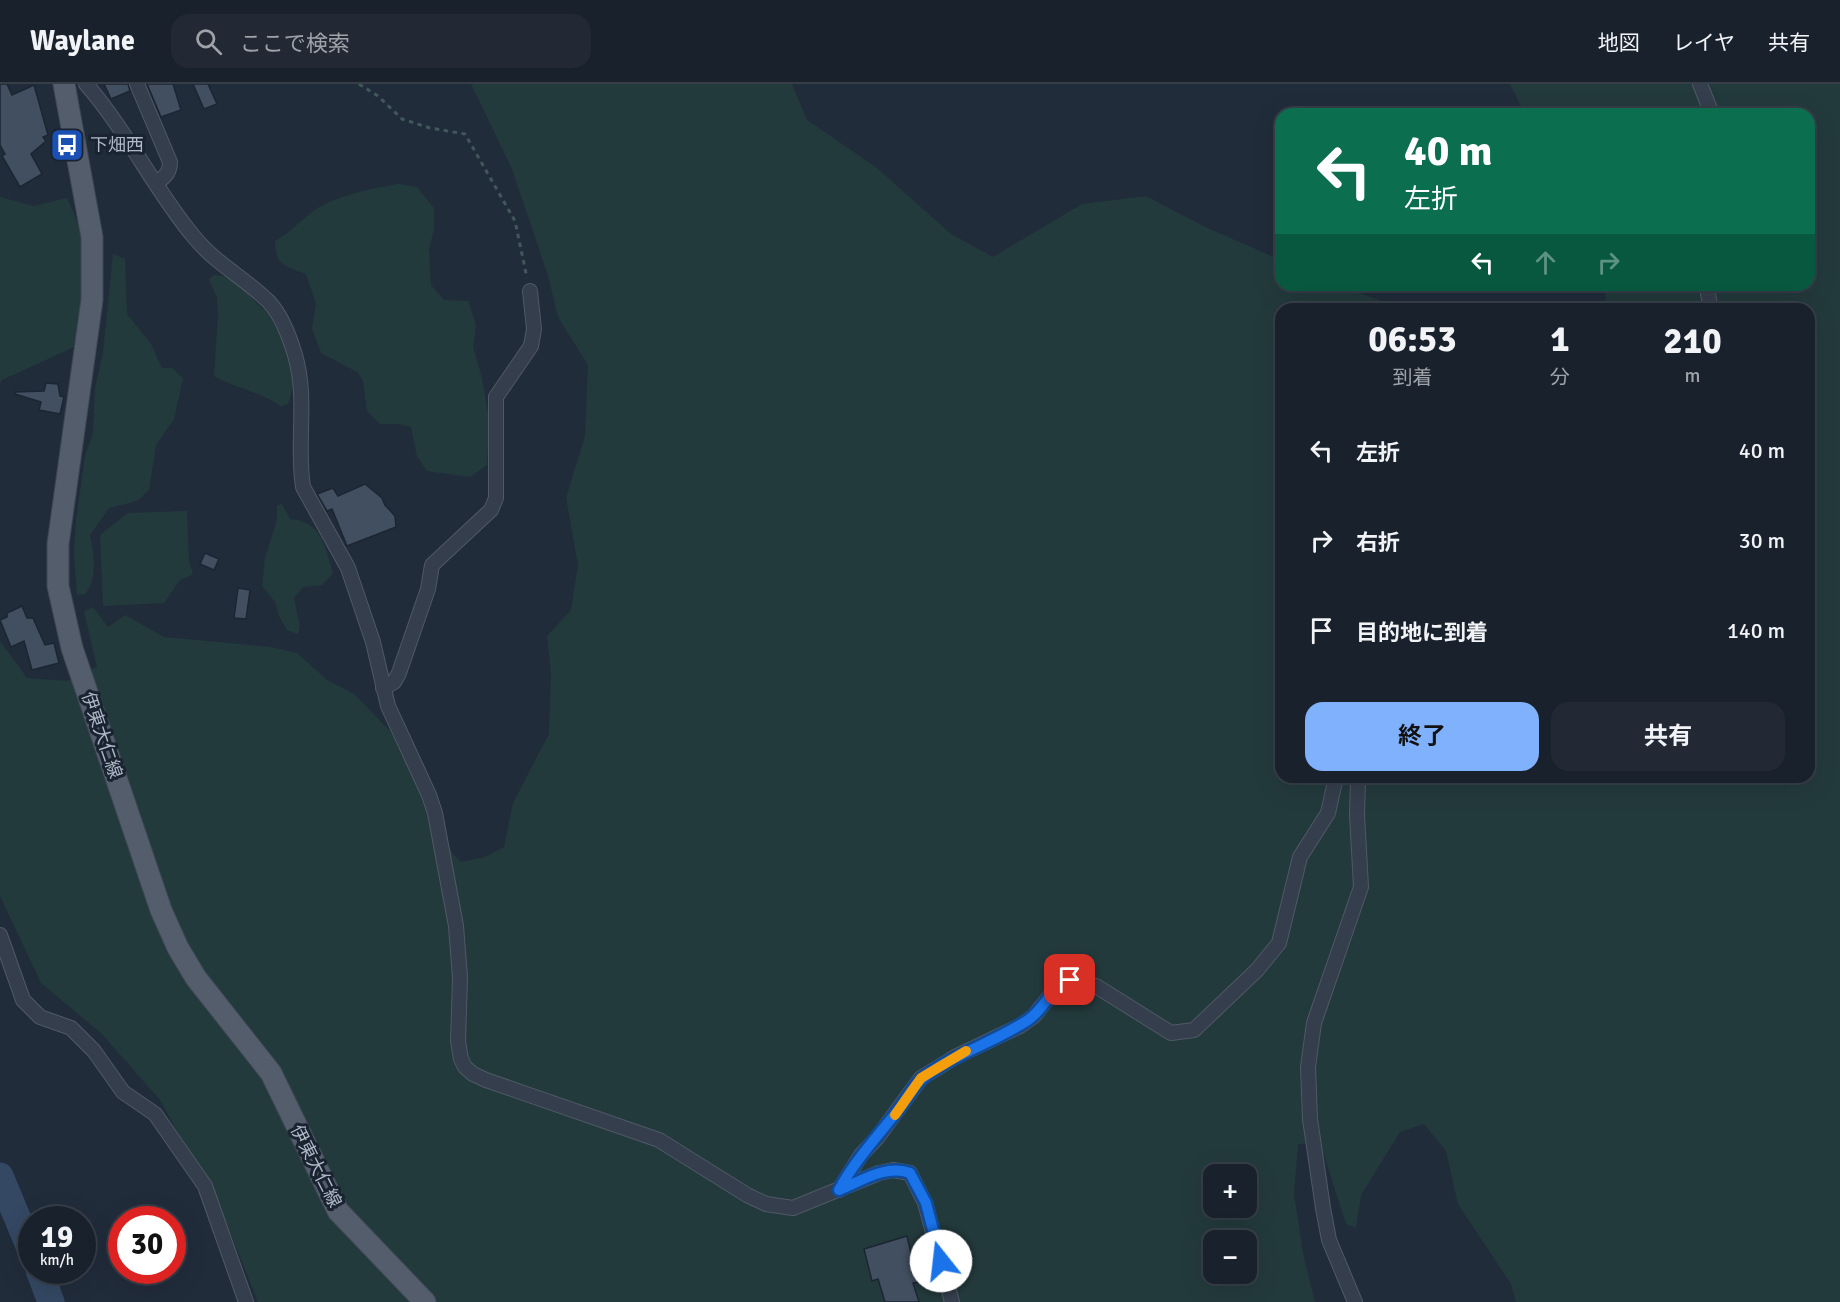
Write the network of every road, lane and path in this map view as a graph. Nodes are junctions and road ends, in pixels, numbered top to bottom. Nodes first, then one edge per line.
1 (64, 84) edge
2 (86, 84) edge
3 (137, 84) edge
4 (359, 84) edge
5 (1700, 84) edge
6 (1710, 108) edge
7 (157, 183) junction
8 (530, 291) joint
9 (383, 688) junction
10 (1335, 783) edge
11 (1358, 783) edge
12 (0, 935) edge
13 (839, 1190) junction
14 (246, 1302) edge
15 (425, 1302) edge
16 (952, 1302) edge
17 (1355, 1302) edge

1 - 15 main road, 伊東大仁線
2 - 7 street
3 - 7 street
4 - 8 path
5 - 6 street
7 - 9 street
8 - 9 street
9 - 13 street
10 - 13 street
11 - 17 street
12 - 14 street
13 - 16 street

